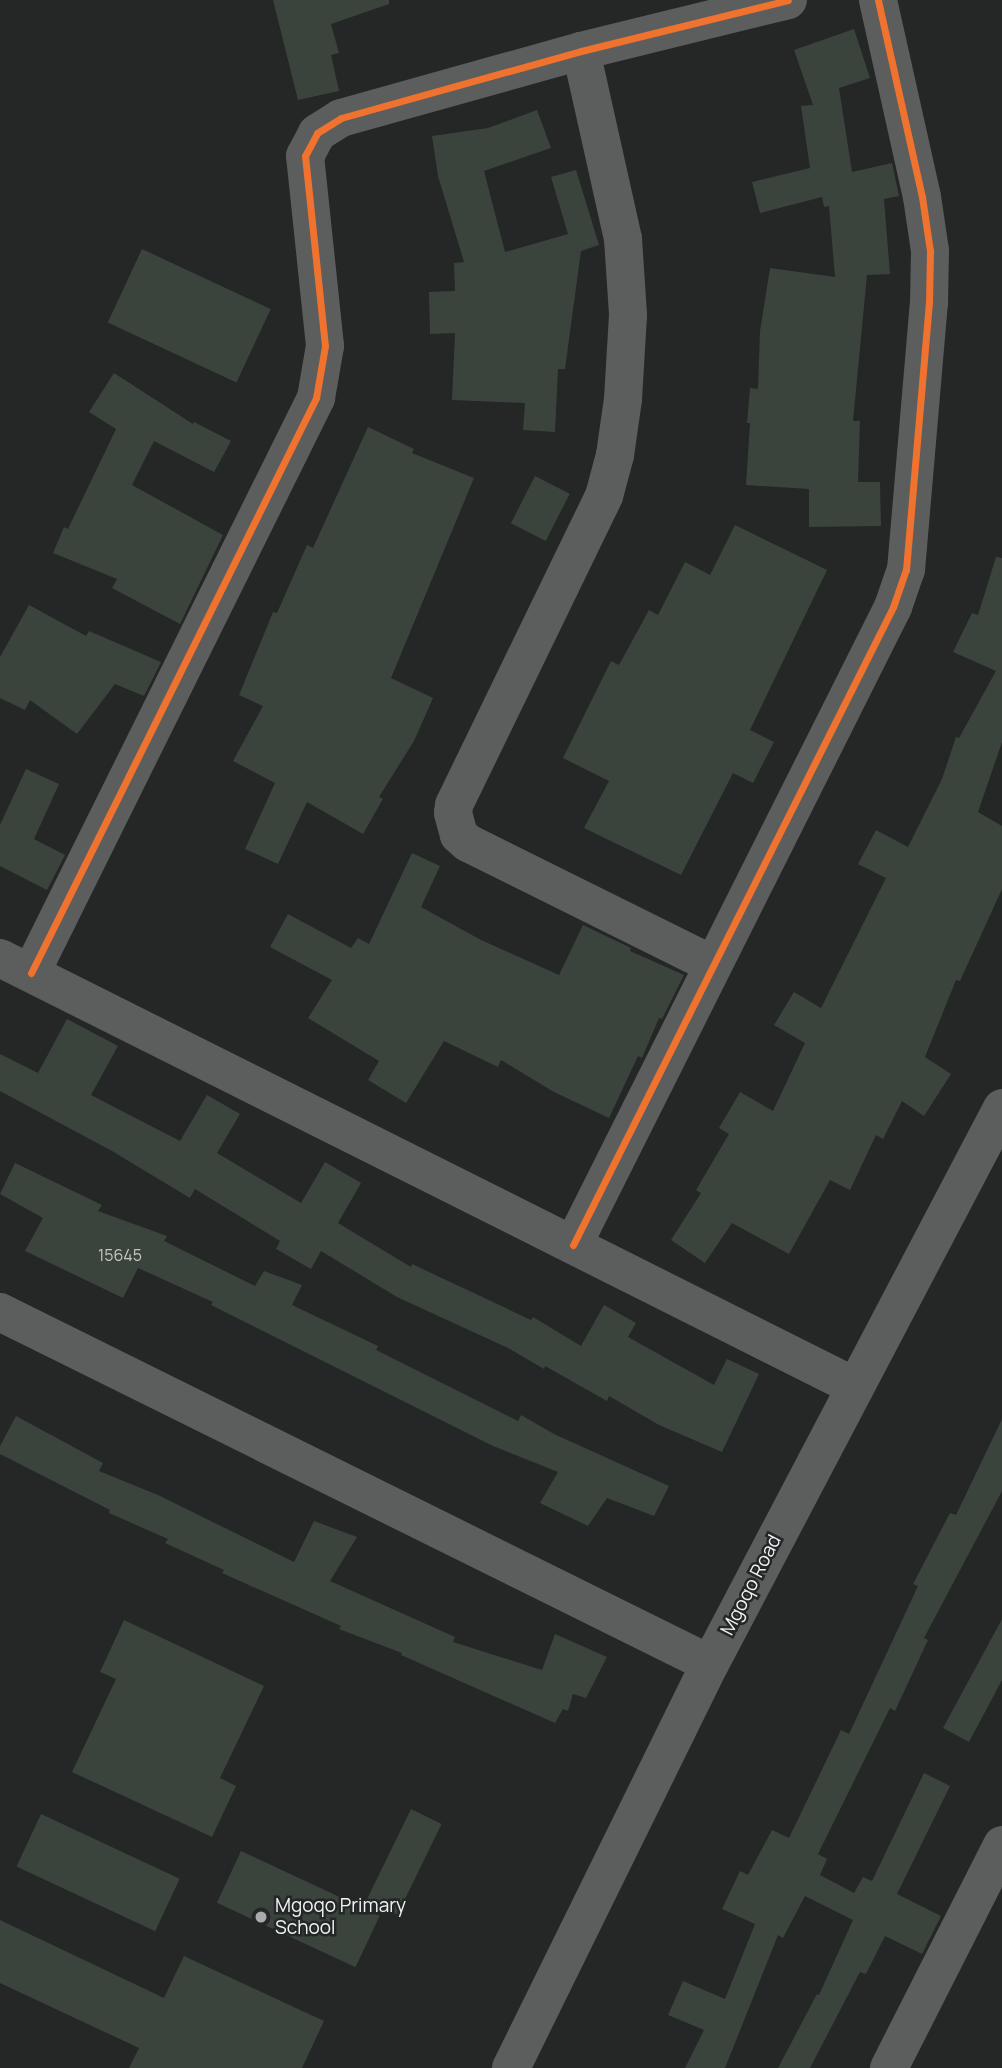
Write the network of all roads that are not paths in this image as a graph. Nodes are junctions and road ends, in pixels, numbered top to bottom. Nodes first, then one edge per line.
1 (788, 0) edge
2 (878, 0) edge
3 (581, 51) junction
4 (712, 964) junction
5 (16, 965) edge
6 (1002, 1108) edge
7 (573, 1245) junction
8 (0, 1312) edge
9 (854, 1386) junction
10 (710, 1664) junction
11 (1002, 1845) edge
12 (511, 2068) edge
13 (889, 2068) edge

1 - 3 street
2 - 4 street
3 - 4 street
3 - 5 street
4 - 7 street
5 - 7 street
6 - 9 street, Mgoqo Road
7 - 9 street
8 - 10 street
9 - 10 street, Mgoqo Road
10 - 12 street, Mgoqo Road
11 - 13 street

